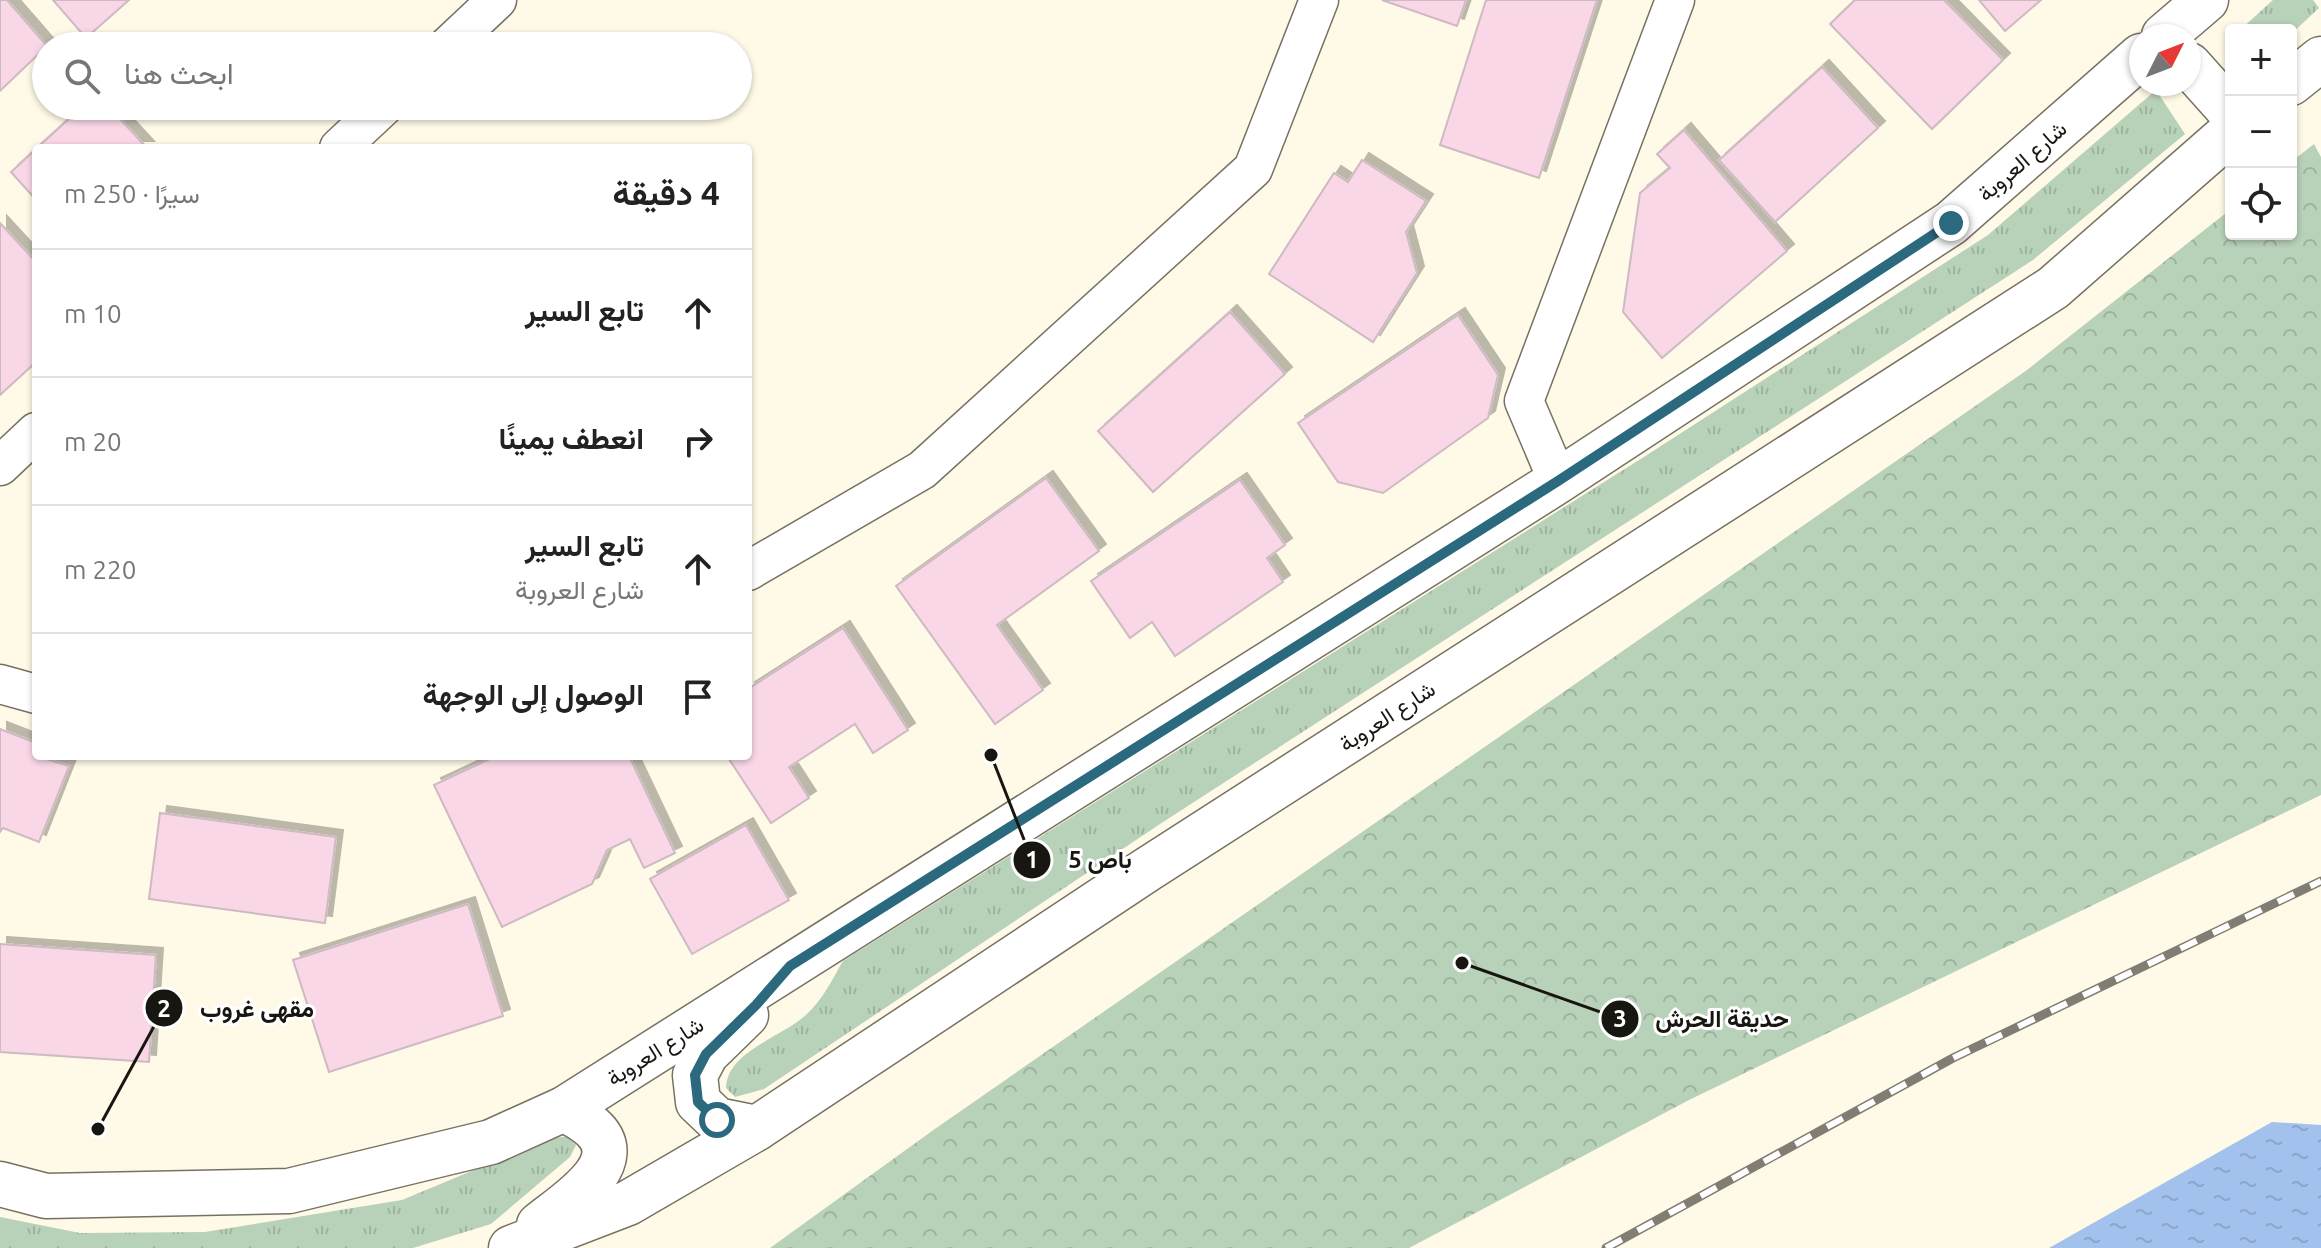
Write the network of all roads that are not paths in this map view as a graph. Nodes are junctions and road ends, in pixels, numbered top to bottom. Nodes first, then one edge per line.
1 (497, 0) edge
2 (1319, 0) edge
3 (1675, 0) edge
4 (2206, 0) edge
5 (2178, 24) edge
6 (463, 32) edge
7 (2321, 59) edge
8 (2129, 67) edge
9 (2201, 78) edge
10 (2297, 78) edge
11 (2225, 105) edge
12 (369, 120) edge
13 (2225, 137) edge
14 (343, 144) edge
15 (32, 436) edge
16 (0, 466) edge
17 (1558, 481) junction
18 (752, 569) edge
19 (0, 684) edge
20 (32, 693) edge
21 (790, 966) junction
22 (564, 1109) junction
23 (757, 1128) junction
24 (0, 1184) edge
25 (512, 1248) edge

1 - 6 street
2 - 18 street
3 - 17 street
4 - 5 main road
7 - 10 main road
8 - 17 main road, شارع العروبة
9 - 11 main road
12 - 14 street
13 - 23 main road, شارع العروبة
15 - 16 street
17 - 21 main road, شارع العروبة
19 - 20 street
21 - 22 main road, شارع العروبة
21 - 23 main road
22 - 24 main road, شارع العروبة
22 - 25 main road
23 - 25 main road, شارع العروبة

